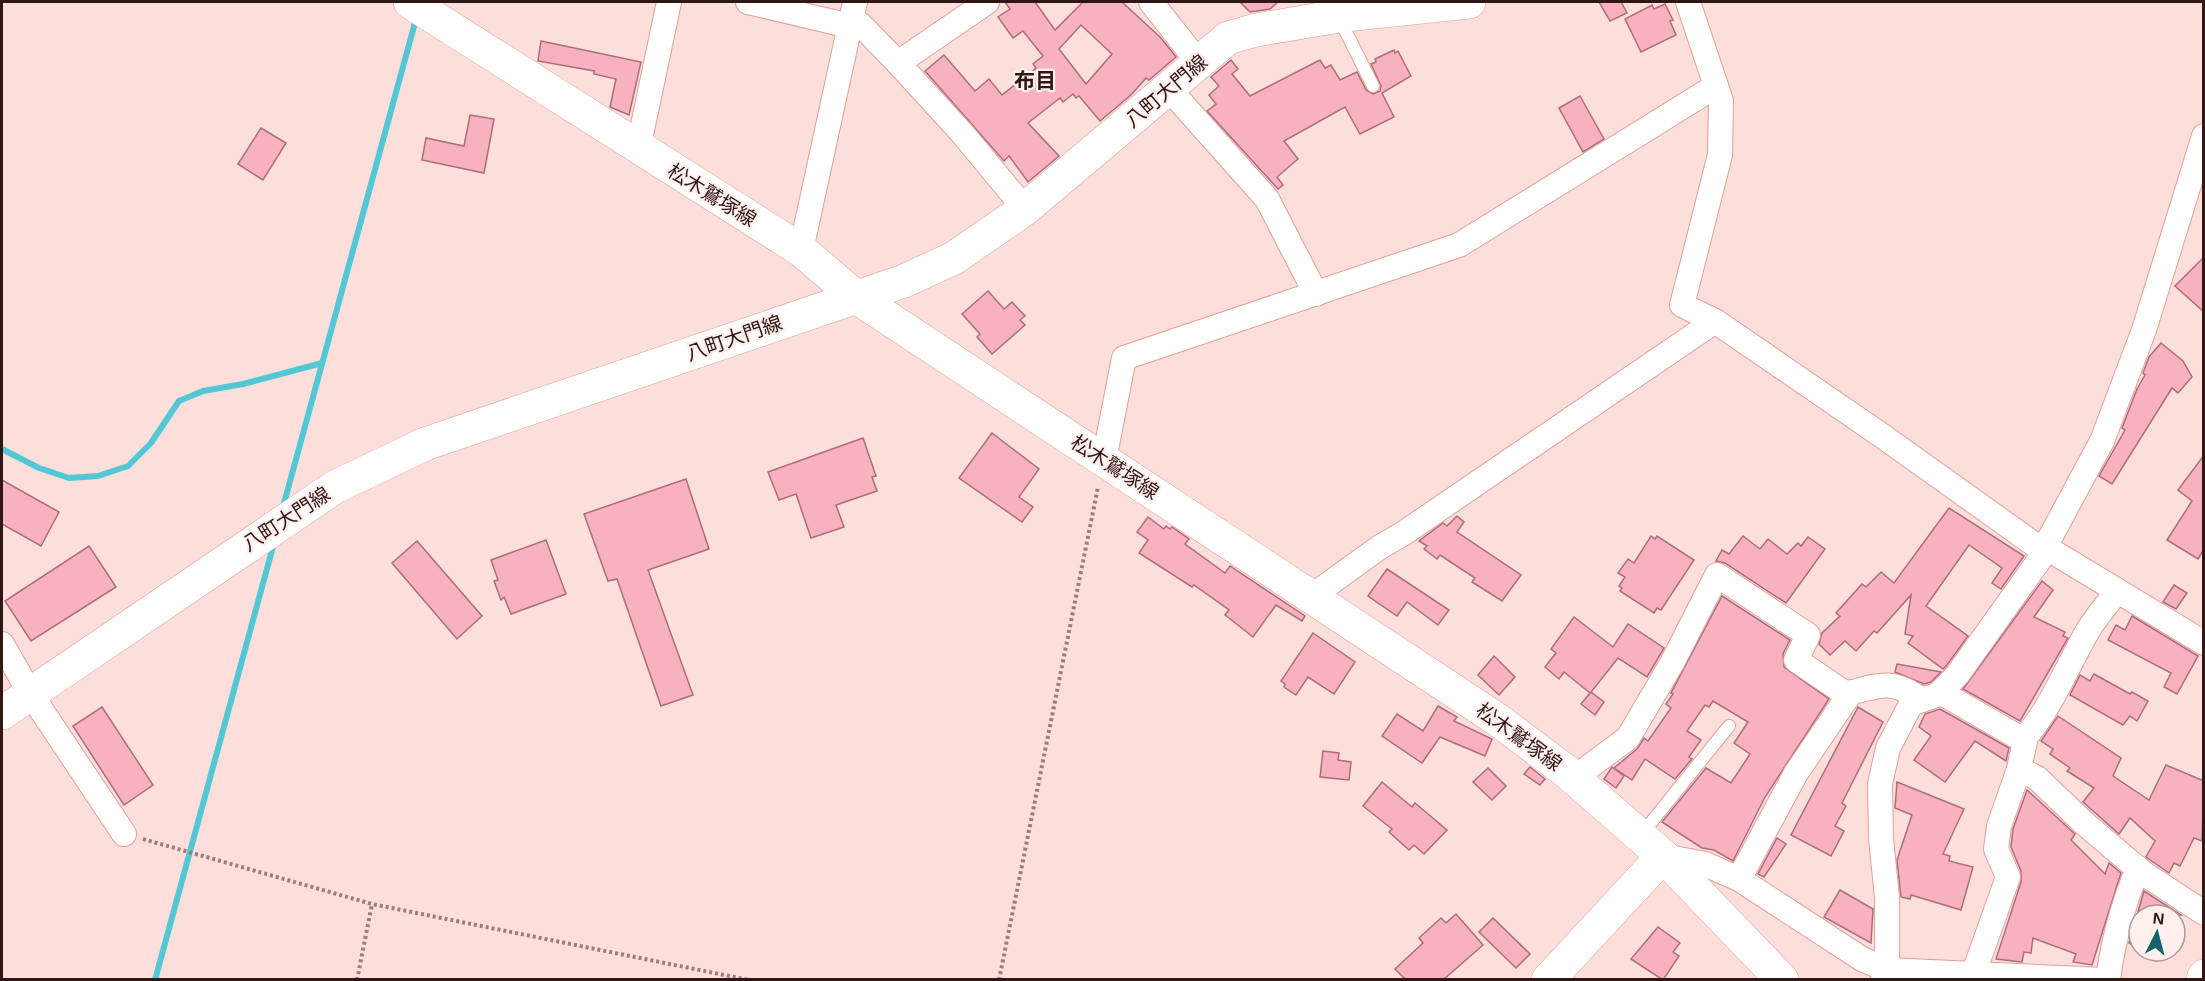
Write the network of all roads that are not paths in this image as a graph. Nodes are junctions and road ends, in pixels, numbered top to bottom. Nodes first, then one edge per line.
1 (410, 2) edge
2 (669, 2) edge
3 (748, 2) edge
4 (987, 2) edge
5 (1151, 2) edge
6 (1469, 2) edge
7 (1688, 2) edge
8 (1338, 11) edge
9 (852, 17) edge
10 (898, 63) junction
11 (1199, 63) junction
12 (1373, 86) dead end
13 (1716, 86) junction
14 (1169, 88) junction
15 (2204, 136) edge
16 (638, 149) junction
17 (1025, 209) junction
18 (801, 250) junction
19 (1316, 294) junction
20 (856, 297) junction
21 (1714, 321) junction
22 (1104, 460) junction
23 (2045, 549) junction
24 (2117, 591) junction
25 (1312, 596) junction
26 (2204, 643) edge
27 (2, 644) edge
28 (1851, 692) junction
29 (30, 693) junction
30 (1931, 696) junction
31 (2, 713) edge
32 (1729, 726) dead end
33 (2023, 740) junction
34 (2019, 769) junction
35 (1574, 778) junction
36 (124, 834) road end
37 (1652, 846) junction
38 (2138, 868) junction
39 (1739, 879) junction
40 (2204, 913) edge
41 (1885, 975) edge
42 (1973, 975) junction
43 (1548, 980) edge
44 (1782, 980) edge
45 (2103, 980) edge
46 (2108, 980) edge

1 - 16 main road, 松木鷲塚線
2 - 16 street
3 - 9 street
4 - 10 street
5 - 11 street
6 - 8 main road, 八町大門線
7 - 13 street
8 - 11 main road, 八町大門線
8 - 12 lane
9 - 10 street
9 - 18 street
10 - 17 street
11 - 14 main road, 八町大門線
13 - 19 street
13 - 21 street
14 - 17 main road, 八町大門線
14 - 19 street
15 - 23 street
16 - 18 main road, 松木鷲塚線
17 - 20 main road, 八町大門線
18 - 20 main road, 松木鷲塚線
19 - 22 street
20 - 22 main road, 松木鷲塚線
20 - 29 main road, 八町大門線
21 - 23 street
21 - 25 street
22 - 25 main road, 松木鷲塚線
23 - 24 street
23 - 30 street
24 - 26 street
24 - 33 street
25 - 35 main road, 松木鷲塚線
27 - 29 street
28 - 30 street
28 - 35 street
28 - 39 street
29 - 31 main road, 八町大門線
29 - 36 street
30 - 33 street
30 - 41 street
32 - 37 lane
33 - 34 street
34 - 38 street
34 - 42 street
35 - 37 main road, 松木鷲塚線
37 - 39 street
37 - 43 main road
37 - 44 main road, 松木鷲塚線
38 - 40 street
38 - 46 street
39 - 41 street
41 - 42 street
42 - 45 street

